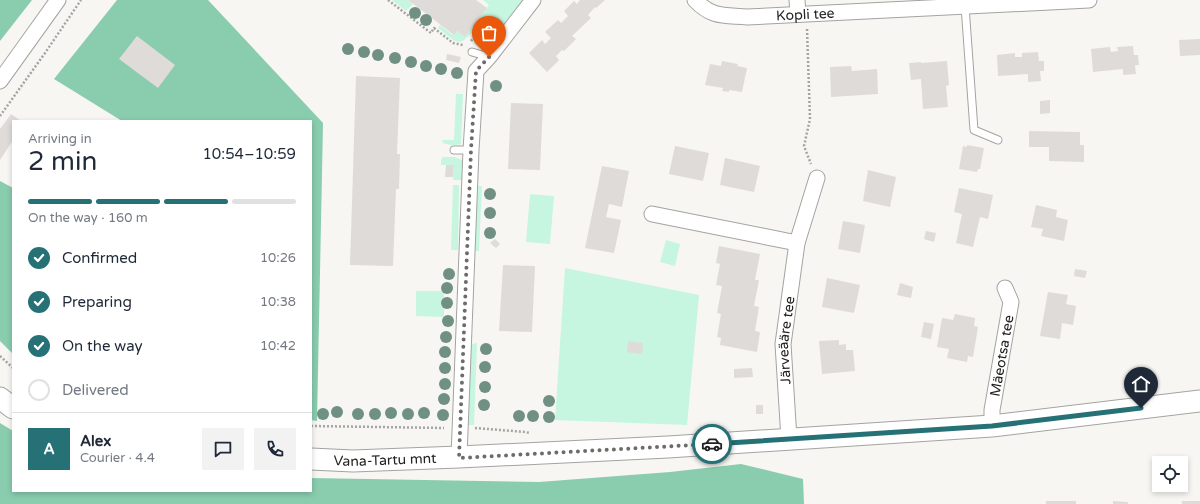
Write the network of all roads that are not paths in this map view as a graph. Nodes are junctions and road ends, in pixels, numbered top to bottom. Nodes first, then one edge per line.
1 (58, 0) edge
2 (533, 0) edge
3 (695, 0) edge
4 (1089, 0) edge
5 (965, 6) junction
6 (797, 7) edge
7 (472, 52) dead end
8 (489, 57) junction
9 (0, 81) edge
10 (998, 140) dead end
11 (454, 150) dead end
12 (471, 150) junction
13 (817, 178) road end
14 (652, 214) dead end
15 (798, 243) junction
16 (1005, 288) dead end
17 (0, 398) edge
18 (1200, 401) edge
19 (12, 407) edge
20 (992, 426) junction
21 (790, 439) junction
22 (459, 458) junction
23 (312, 459) edge

1 - 9 street
2 - 8 street
3 - 6 street, Kopli tee
4 - 5 street, Kopli tee
5 - 6 street, Kopli tee
5 - 10 lane
7 - 8 lane
8 - 12 street
11 - 12 lane
12 - 22 street
13 - 15 street, Järveääre tee
14 - 15 street
15 - 21 street, Järveääre tee
16 - 20 street, Mäeotsa tee
17 - 19 street
18 - 20 street, Vana-Tartu mnt
20 - 21 street, Vana-Tartu mnt
21 - 22 street, Vana-Tartu mnt
22 - 23 street, Vana-Tartu mnt

